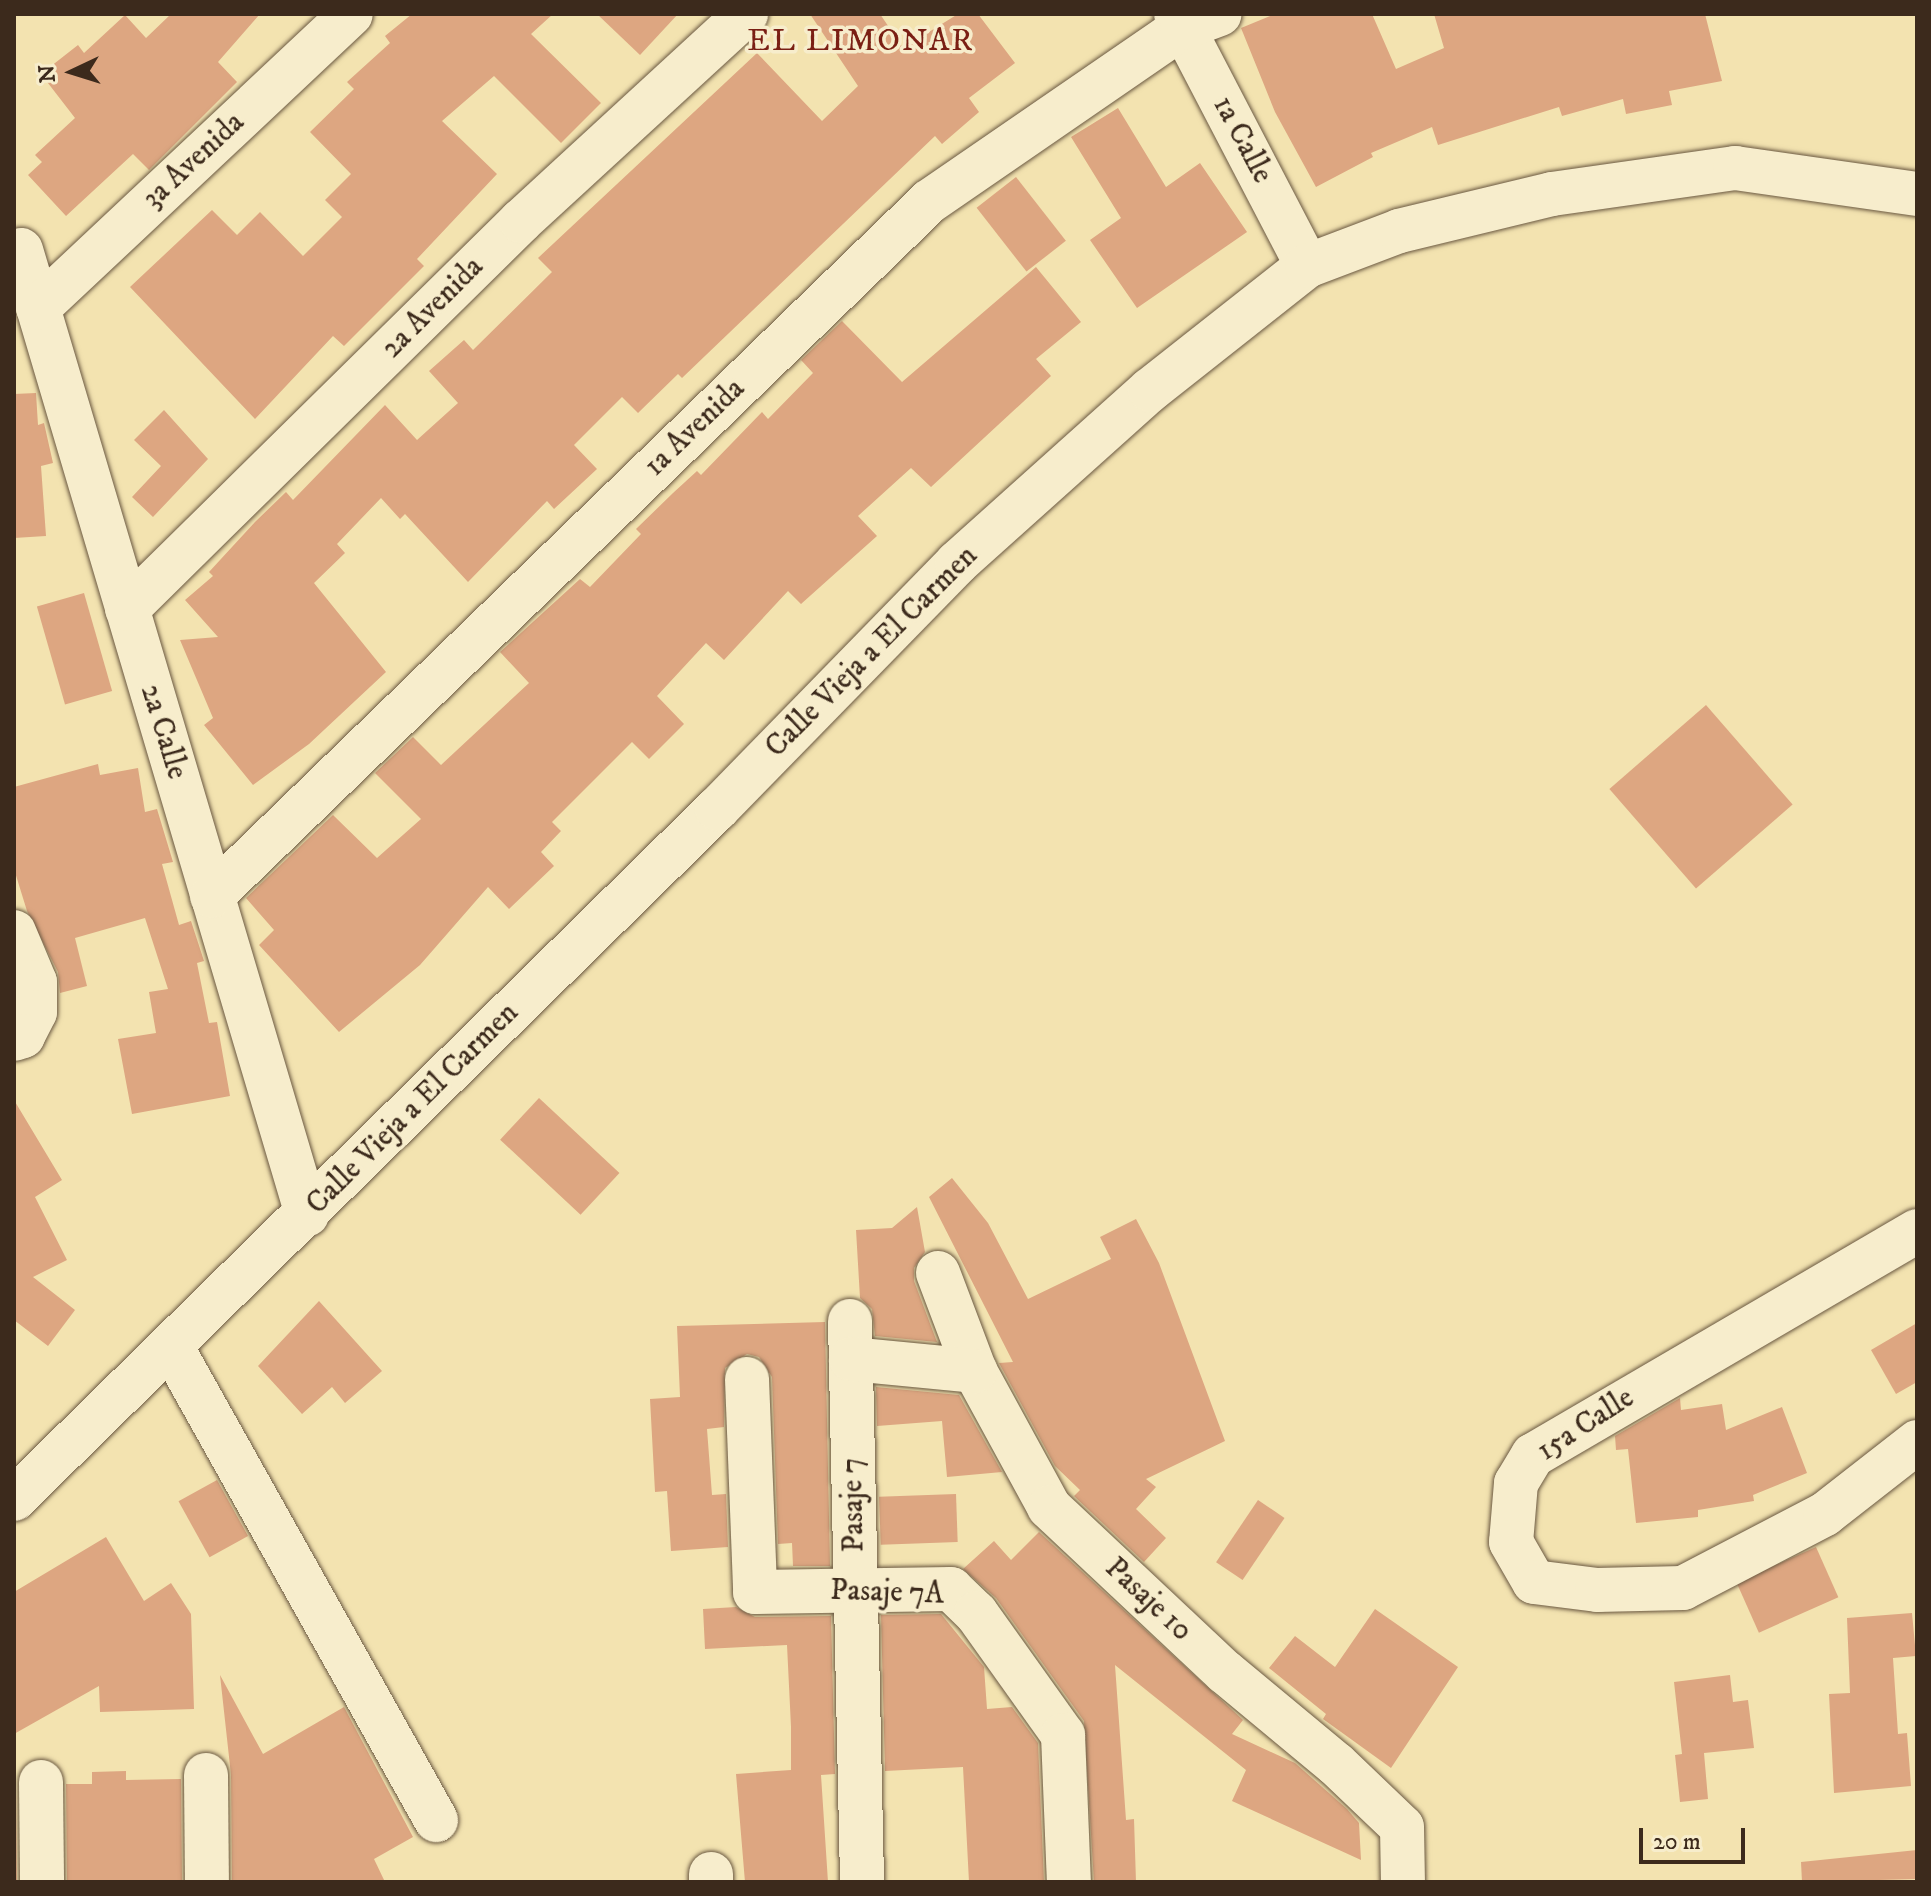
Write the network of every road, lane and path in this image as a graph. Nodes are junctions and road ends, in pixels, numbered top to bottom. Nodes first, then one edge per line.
1 (351, 14) edge
2 (746, 14) edge
3 (1193, 19) edge
4 (1917, 194) edge
5 (21, 250) dead end
6 (1307, 266) junction
7 (38, 308) junction
8 (127, 609) junction
9 (212, 896) junction
10 (14, 932) edge
11 (24, 1026) edge
12 (307, 1214) junction
13 (1917, 1231) edge
14 (938, 1273) dead end
15 (172, 1348) junction
16 (975, 1371) junction
17 (747, 1379) dead end
18 (1917, 1442) edge
19 (14, 1499) edge
20 (856, 1589) junction
21 (206, 1775) dead end
22 (41, 1782) dead end
23 (436, 1820) dead end
24 (42, 1882) edge
25 (207, 1882) edge
26 (862, 1882) edge
27 (1069, 1882) edge
28 (1403, 1882) edge

1 - 7 street, 3a Avenida
2 - 8 street, 2a Avenida
3 - 6 street, 1a Calle
3 - 9 street, 1a Avenida
4 - 6 street, Calle Vieja a El Carmen
5 - 7 street, 2a Calle
6 - 12 street, Calle Vieja a El Carmen
7 - 8 street, 2a Calle
8 - 9 street, 2a Calle
9 - 12 street, 2a Calle
10 - 11 street
12 - 15 street, Calle Vieja a El Carmen
13 - 18 street, 15a Calle
14 - 16 street, Pasaje 10
15 - 19 street, Calle Vieja a El Carmen
15 - 23 street
16 - 20 street, Pasaje 7
16 - 28 street, Pasaje 10
17 - 20 street, Pasaje 7A
20 - 26 street, Pasaje 7
20 - 27 street, Pasaje 7A
21 - 25 street
22 - 24 street

